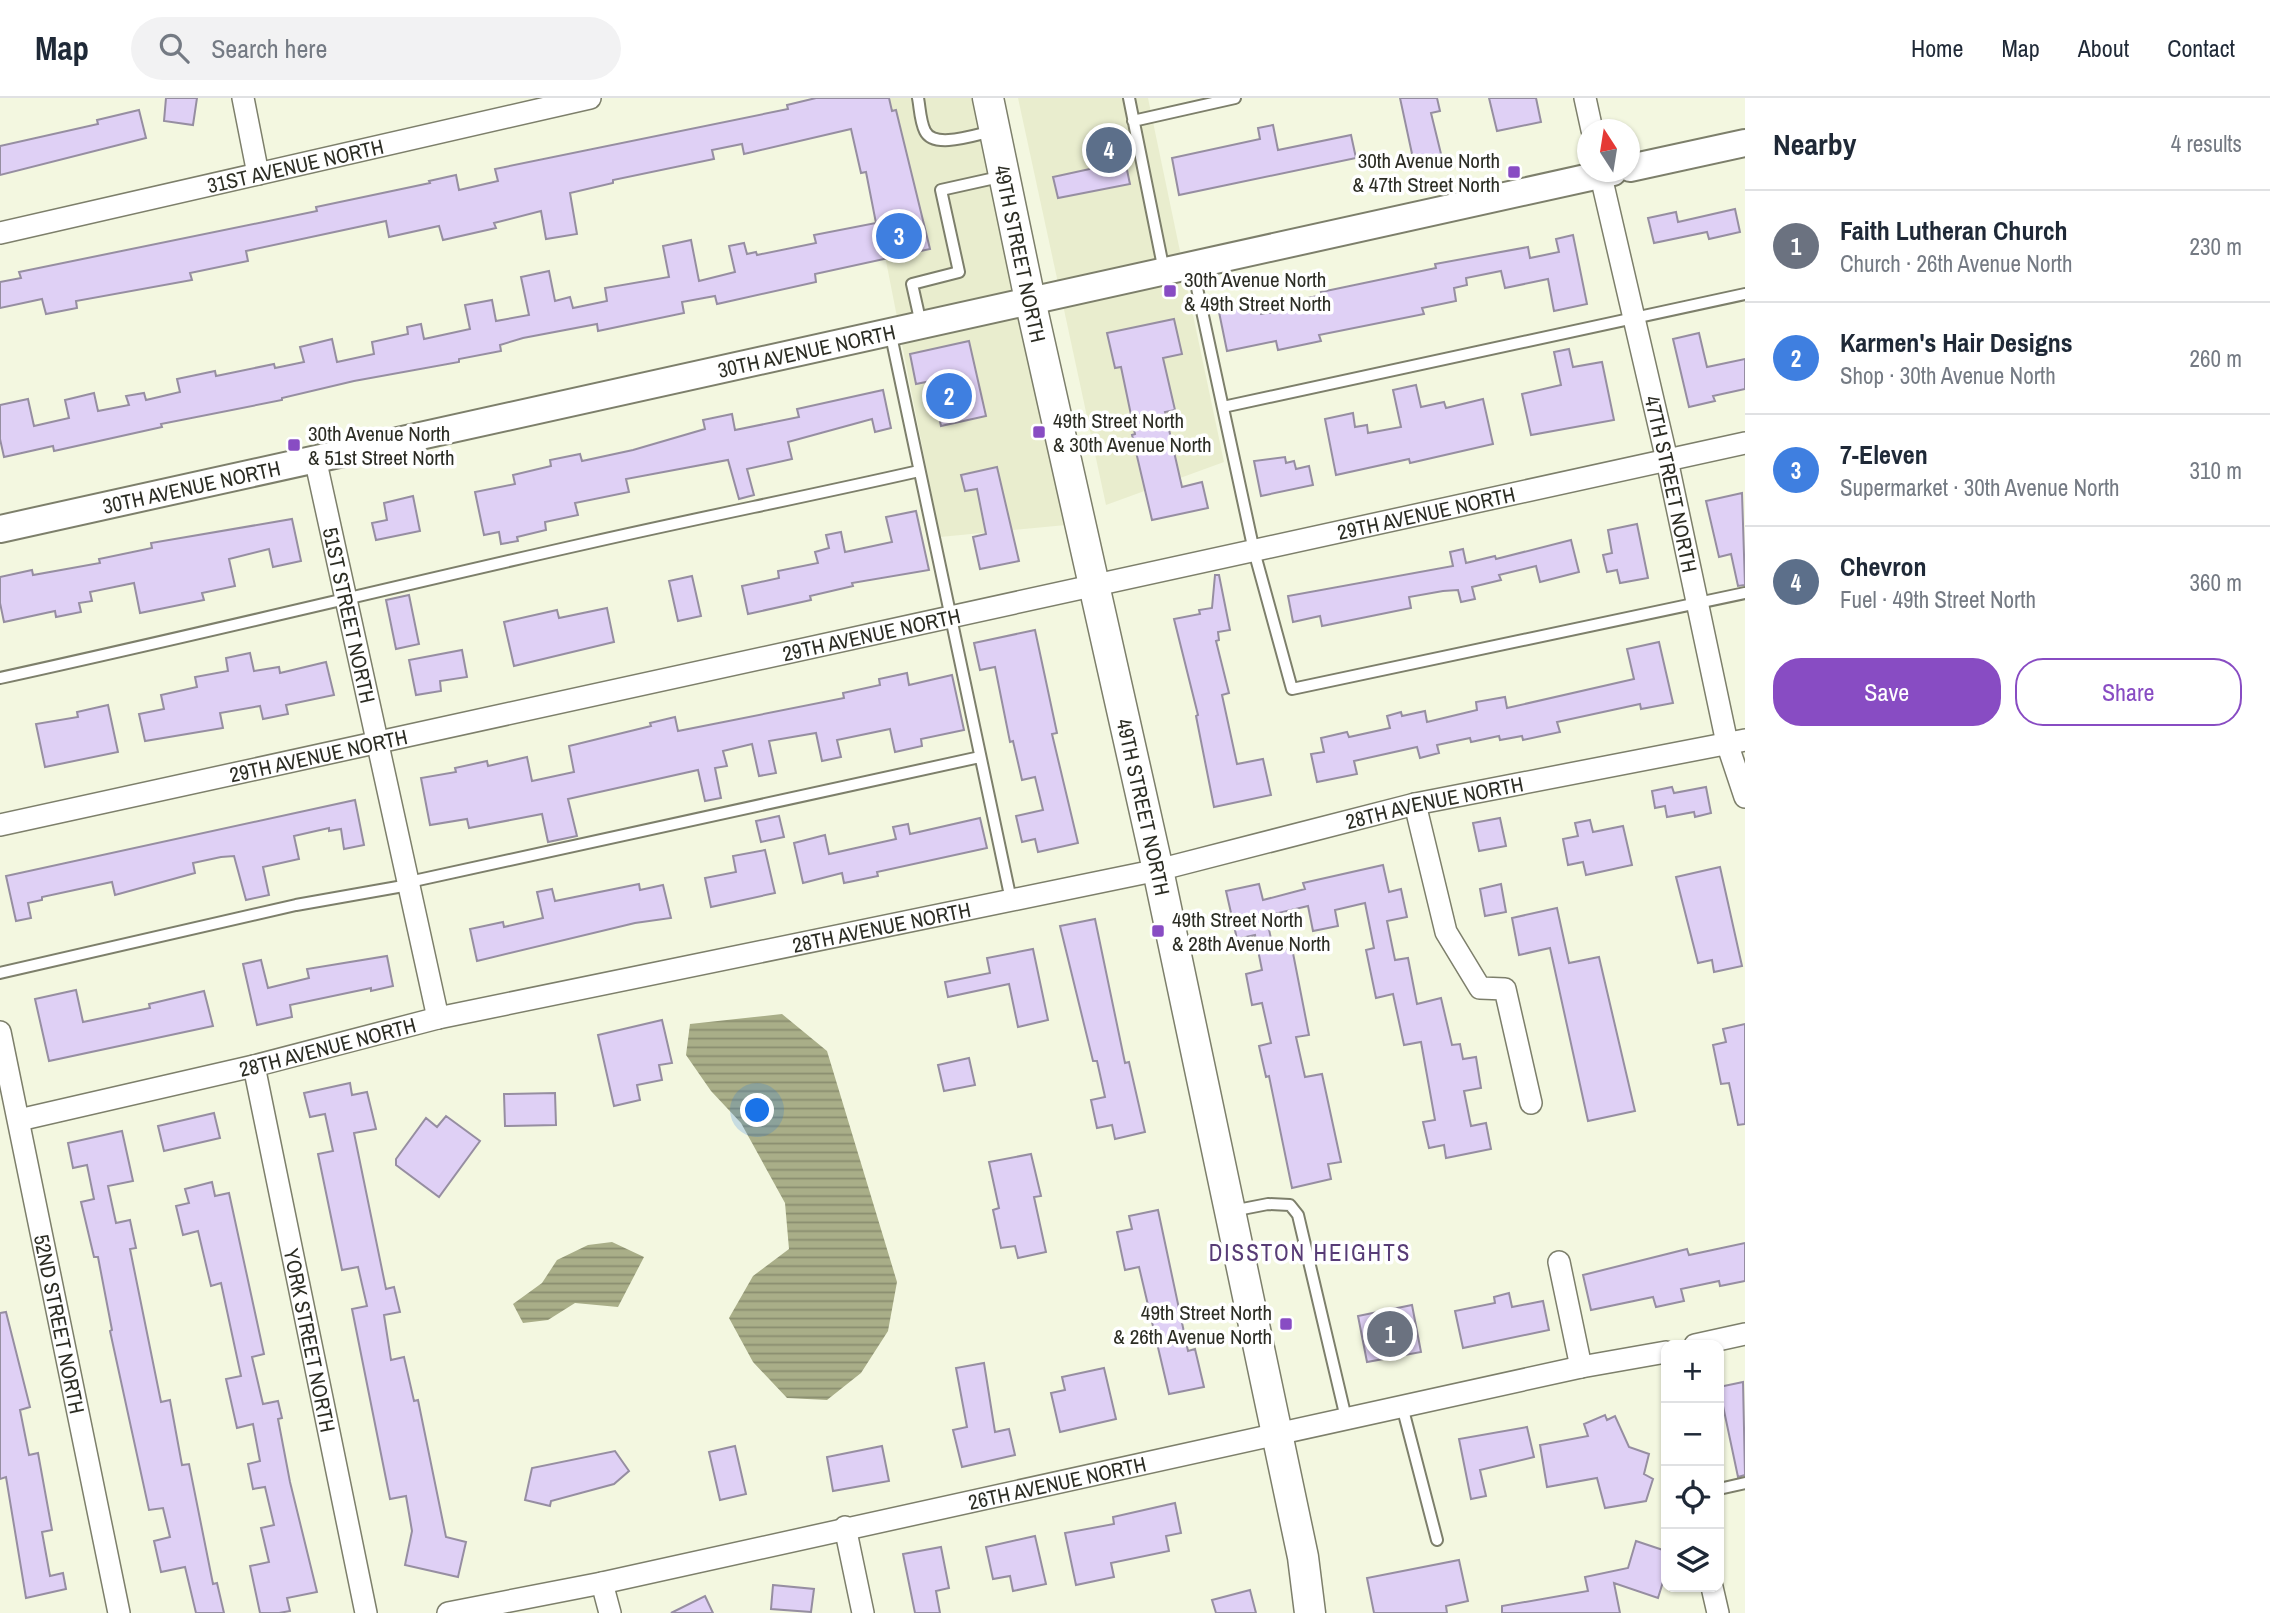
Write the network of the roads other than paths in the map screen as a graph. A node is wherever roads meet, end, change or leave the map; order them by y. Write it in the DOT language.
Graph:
graph roads {
  1 [pos="243,98"];
  2 [pos="590,98"];
  3 [pos="918,98"];
  4 [pos="988,98"];
  5 [pos="1129,98"];
  6 [pos="1234,98"];
  7 [pos="1585,98"];
  8 [pos="1589,119"];
  9 [pos="1133,121"];
  10 [pos="995,131"];
  11 [pos="1745,143"];
  12 [pos="1640,166"];
  13 [pos="258,174"];
  14 [pos="1004,176"];
  15 [pos="1577,178"];
  16 [pos="1607,182"];
  17 [pos="0,233"];
  18 [pos="1192,265"];
  19 [pos="1164,271"];
  20 [pos="1745,294"];
  21 [pos="1030,300"];
  22 [pos="1634,318"];
  23 [pos="921,324"];
  24 [pos="890,330"];
  25 [pos="1223,407"];
  26 [pos="1745,443"];
  27 [pos="315,458"];
  28 [pos="1667,460"];
  29 [pos="919,471"];
  30 [pos="0,529"];
  31 [pos="1254,551"];
  32 [pos="1096,586"];
  33 [pos="1745,593"];
  34 [pos="347,598"];
  35 [pos="1698,603"];
  36 [pos="950,617"];
  37 [pos="0,678"];
  38 [pos="378,740"];
  39 [pos="1736,742"];
  40 [pos="980,757"];
  41 [pos="1745,797"];
  42 [pos="1416,804"];
  43 [pos="0,825"];
  44 [pos="1158,870"];
  45 [pos="409,884"];
  46 [pos="1012,900"];
  47 [pos="0,973"];
  48 [pos="438,1018"];
  49 [pos="0,1032"];
  50 [pos="254,1066"];
  51 [pos="1531,1102"];
  52 [pos="19,1121"];
  53 [pos="1230,1212"];
  54 [pos="1559,1262"];
  55 [pos="1745,1334"];
  56 [pos="1718,1340"];
  57 [pos="1661,1358"];
  58 [pos="1581,1367"];
  59 [pos="1402,1406"];
  60 [pos="1346,1418"];
  61 [pos="1278,1433"];
  62 [pos="1745,1483"];
  63 [pos="1724,1488"];
  64 [pos="845,1527"];
  65 [pos="1437,1540"];
  66 [pos="1303,1558"];
  67 [pos="602,1583"];
  68 [pos="1713,1592"];
  69 [pos="119,1613"];
  70 [pos="366,1613"];
  71 [pos="448,1613"];
  72 [pos="610,1613"];
  73 [pos="863,1613"];
  74 [pos="1310,1613"];
  75 [pos="1327,1613"];
  76 [pos="1718,1613"];
  1 -- 13 [label="street"];
  2 -- 13 [label="street, 31ST AVENUE NORTH"];
  3 -- 10 [label="lane"];
  4 -- 10 [label="main road, 49TH STREET NORTH"];
  5 -- 9 [label="lane"];
  6 -- 9 [label="lane"];
  7 -- 8 [label="street"];
  9 -- 19 [label="lane"];
  10 -- 14 [label="main road, 49TH STREET NORTH"];
  11 -- 12 [label="street"];
  13 -- 17 [label="street, 31ST AVENUE NORTH"];
  14 -- 21 [label="main road, 49TH STREET NORTH"];
  14 -- 23 [label="lane"];
  15 -- 18 [label="street, 30TH AVENUE NORTH"];
  16 -- 22 [label="street, 47TH STREET NORTH"];
  18 -- 19 [label="street, 30TH AVENUE NORTH"];
  18 -- 25 [label="lane"];
  19 -- 21 [label="street, 30TH AVENUE NORTH"];
  20 -- 22 [label="lane"];
  21 -- 23 [label="street, 30TH AVENUE NORTH"];
  21 -- 32 [label="main road, 49TH STREET NORTH"];
  22 -- 25 [label="lane"];
  22 -- 28 [label="street, 47TH STREET NORTH"];
  23 -- 24 [label="street, 30TH AVENUE NORTH"];
  24 -- 27 [label="street, 30TH AVENUE NORTH"];
  24 -- 29 [label="lane"];
  25 -- 31 [label="lane"];
  26 -- 28 [label="street, 29TH AVENUE NORTH"];
  27 -- 30 [label="street, 30TH AVENUE NORTH"];
  27 -- 34 [label="street, 51ST STREET NORTH"];
  28 -- 31 [label="street, 29TH AVENUE NORTH"];
  28 -- 35 [label="street, 47TH STREET NORTH"];
  29 -- 34 [label="lane"];
  29 -- 36 [label="lane"];
  31 -- 32 [label="street, 29TH AVENUE NORTH"];
  31 -- 35 [label="lane"];
  32 -- 36 [label="street, 29TH AVENUE NORTH"];
  32 -- 44 [label="main road, 49TH STREET NORTH"];
  33 -- 35 [label="lane"];
  34 -- 37 [label="lane"];
  34 -- 38 [label="street, 51ST STREET NORTH"];
  35 -- 39 [label="street, 47TH STREET NORTH"];
  36 -- 38 [label="street, 29TH AVENUE NORTH"];
  36 -- 40 [label="lane"];
  38 -- 43 [label="street, 29TH AVENUE NORTH"];
  38 -- 45 [label="street, 51ST STREET NORTH"];
  39 -- 41 [label="street, 47TH STREET NORTH"];
  39 -- 42 [label="street, 28TH AVENUE NORTH"];
  40 -- 45 [label="lane"];
  40 -- 46 [label="lane"];
  42 -- 44 [label="street, 28TH AVENUE NORTH"];
  42 -- 51 [label="street"];
  44 -- 46 [label="street, 28TH AVENUE NORTH"];
  44 -- 53 [label="main road, 49TH STREET NORTH"];
  45 -- 47 [label="lane"];
  45 -- 48 [label="street, 51ST STREET NORTH"];
  46 -- 48 [label="street, 28TH AVENUE NORTH"];
  48 -- 50 [label="street, 28TH AVENUE NORTH"];
  49 -- 52 [label="street, 52ND STREET NORTH"];
  50 -- 52 [label="street, 28TH AVENUE NORTH"];
  50 -- 70 [label="street, YORK STREET NORTH"];
  52 -- 69 [label="street, 52ND STREET NORTH"];
  53 -- 60 [label="lane"];
  53 -- 61 [label="main road, 49TH STREET NORTH"];
  54 -- 58 [label="street"];
  55 -- 56 [label="street"];
  57 -- 58 [label="street, 26TH AVENUE NORTH"];
  58 -- 59 [label="street, 26TH AVENUE NORTH"];
  59 -- 60 [label="street, 26TH AVENUE NORTH"];
  59 -- 65 [label="lane"];
  60 -- 61 [label="street, 26TH AVENUE NORTH"];
  61 -- 64 [label="street, 26TH AVENUE NORTH"];
  61 -- 66 [label="main road, 49TH STREET NORTH"];
  62 -- 63 [label="lane"];
  64 -- 67 [label="street, 26TH AVENUE NORTH"];
  64 -- 73 [label="street"];
  66 -- 74 [label="main road, 49TH STREET NORTH"];
  66 -- 75 [label="main road, 49TH STREET NORTH"];
  67 -- 71 [label="street, 26TH AVENUE NORTH"];
  67 -- 72 [label="street"];
  68 -- 76 [label="street"];
}
